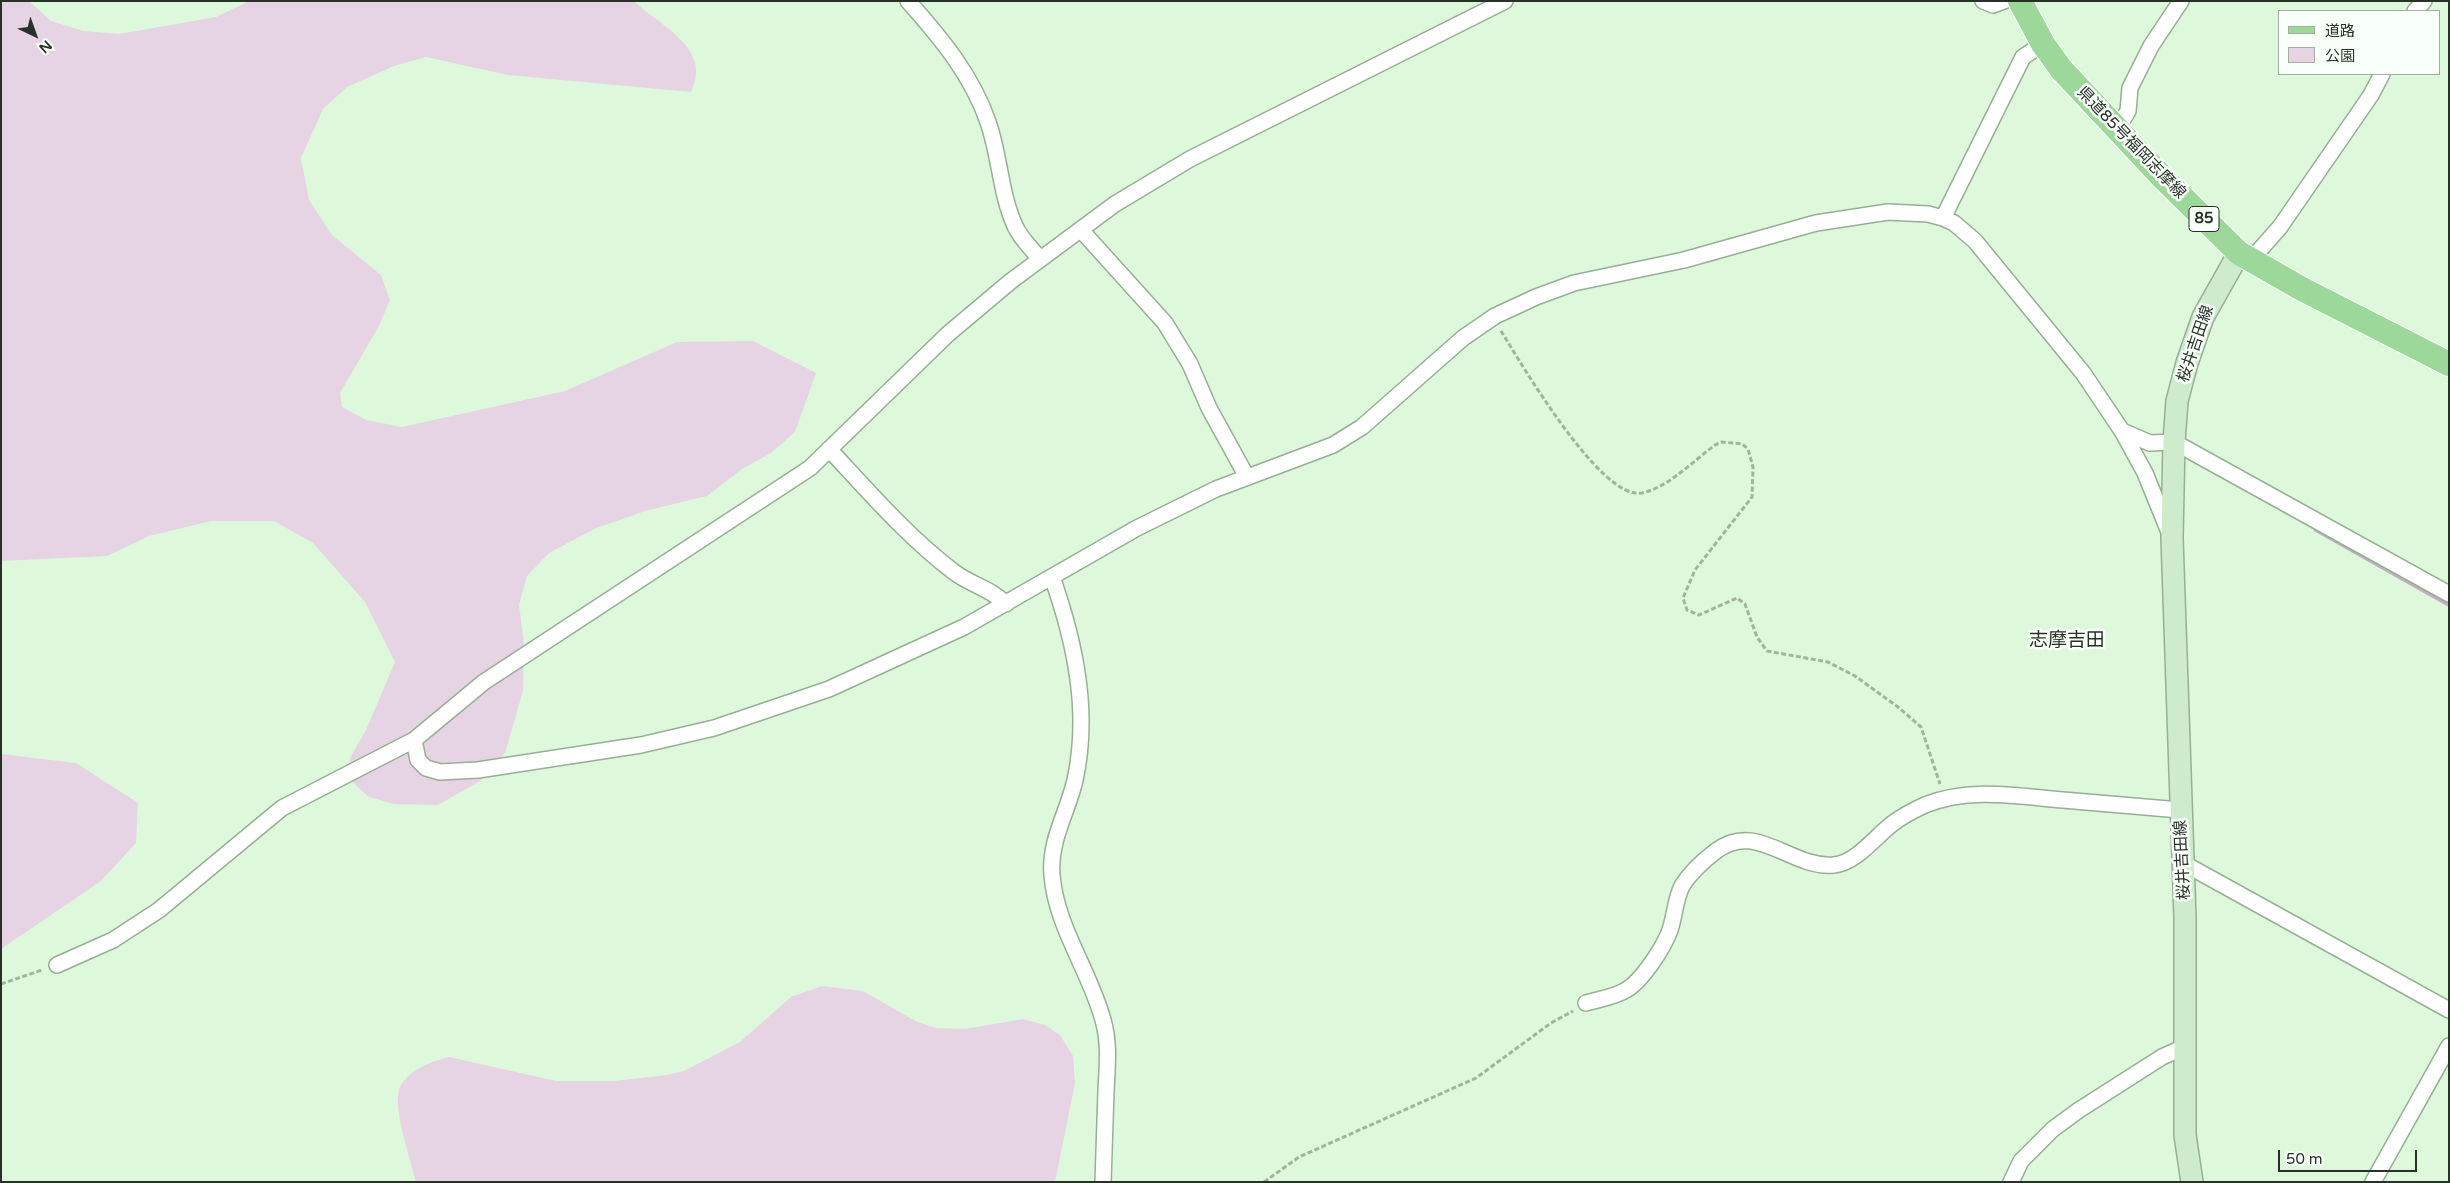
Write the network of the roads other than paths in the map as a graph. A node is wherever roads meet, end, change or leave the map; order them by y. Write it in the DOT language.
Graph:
graph roads {
  1 [pos="908,1"];
  2 [pos="1505,1"];
  3 [pos="1983,1"];
  4 [pos="2004,1"];
  5 [pos="2020,1"];
  6 [pos="2182,1"];
  7 [pos="2043,44"];
  8 [pos="2381,75"];
  9 [pos="2117,129"];
  10 [pos="1943,218"];
  11 [pos="1080,230"];
  12 [pos="2244,257"];
  13 [pos="1040,259"];
  14 [pos="2449,364"];
  15 [pos="2122,431"];
  16 [pos="2174,442"];
  17 [pos="829,449"];
  18 [pos="1247,477"];
  19 [pos="2172,538"];
  20 [pos="1052,577"];
  21 [pos="2449,594"];
  22 [pos="1006,604"];
  23 [pos="414,740"];
  24 [pos="2180,810"];
  25 [pos="2183,863"];
  26 [pos="57,965"];
  27 [pos="1586,1003"];
  28 [pos="2449,1010"];
  29 [pos="2449,1046"];
  30 [pos="2184,1047"];
  31 [pos="1103,1182"];
  32 [pos="2010,1182"];
  33 [pos="2192,1182"];
  34 [pos="2374,1182"];
  1 -- 13 [label="street"];
  2 -- 11 [label="street"];
  3 -- 4 [label="street"];
  5 -- 7 [label="main road, 県道85号福岡志摩線 / 85"];
  6 -- 9 [label="street"];
  7 -- 9 [label="main road, 県道85号福岡志摩線 / 85"];
  7 -- 10 [label="street"];
  8 -- 12 [label="street"];
  9 -- 12 [label="main road, 県道85号福岡志摩線 / 85"];
  10 -- 15 [label="street, 桜井吉田線"];
  10 -- 18 [label="street"];
  11 -- 13 [label="street"];
  11 -- 18 [label="street"];
  12 -- 14 [label="main road, 県道85号福岡志摩線 / 85"];
  12 -- 16 [label="main road, 桜井吉田線"];
  13 -- 17 [label="street"];
  15 -- 16 [label="street"];
  15 -- 19 [label="street, 桜井吉田線"];
  16 -- 19 [label="main road, 桜井吉田線"];
  16 -- 21 [label="street"];
  17 -- 22 [label="street"];
  17 -- 23 [label="street"];
  18 -- 20 [label="street"];
  19 -- 24 [label="main road, 桜井吉田線"];
  20 -- 22 [label="street"];
  20 -- 31 [label="street"];
  22 -- 23 [label="street"];
  23 -- 26 [label="street"];
  24 -- 25 [label="main road, 桜井吉田線"];
  24 -- 27 [label="street"];
  25 -- 28 [label="street"];
  25 -- 30 [label="main road, 桜井吉田線"];
  29 -- 34 [label="street"];
  30 -- 32 [label="street"];
  30 -- 33 [label="main road, 桜井吉田線"];
}
